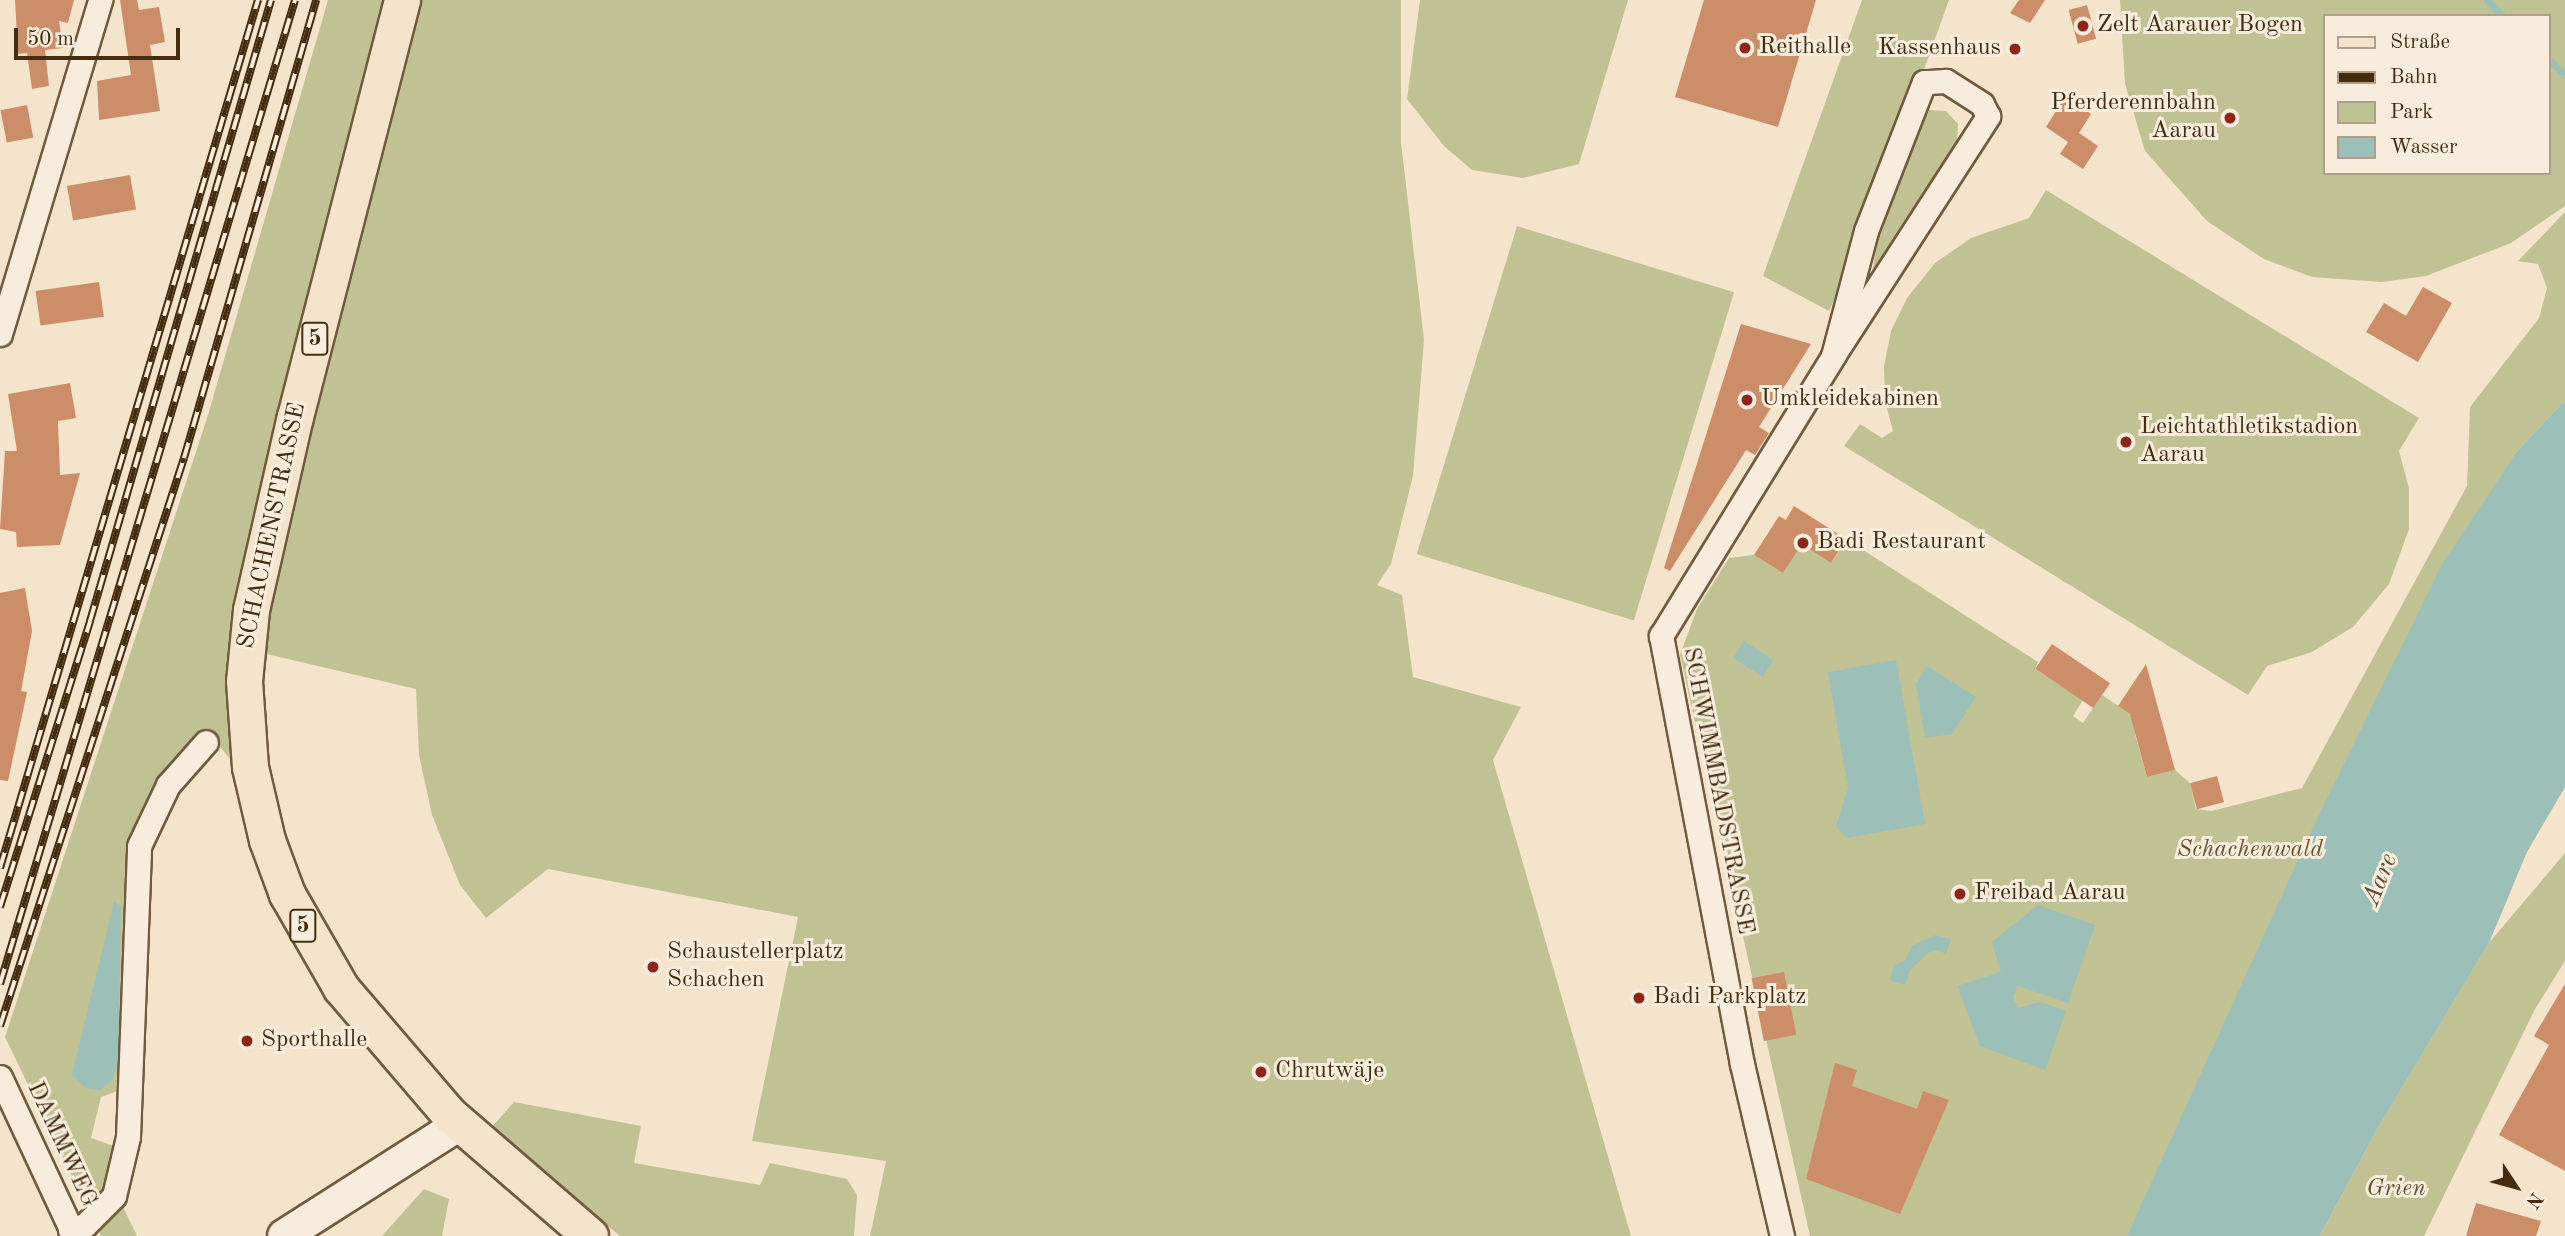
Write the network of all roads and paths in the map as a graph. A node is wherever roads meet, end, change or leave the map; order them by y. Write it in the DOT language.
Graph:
graph roads {
  1 [pos="100,0"];
  2 [pos="402,0"];
  3 [pos="0,334"];
  4 [pos="1833,356"];
  5 [pos="205,742"];
  6 [pos="0,1077"];
  7 [pos="460,1124"];
  8 [pos="72,1233"];
  9 [pos="284,1236"];
  10 [pos="590,1236"];
  11 [pos="1782,1236"];
  1 -- 3 [label="street"];
  2 -- 7 [label="main road, SCHACHENSTRASSE / 5"];
  4 -- 4 [label="street, SCHWIMMBADSTRASSE"];
  4 -- 11 [label="street, SCHWIMMBADSTRASSE"];
  5 -- 8 [label="street"];
  6 -- 8 [label="street, DAMMWEG"];
  7 -- 9 [label="street"];
  7 -- 10 [label="main road, 5"];
}
